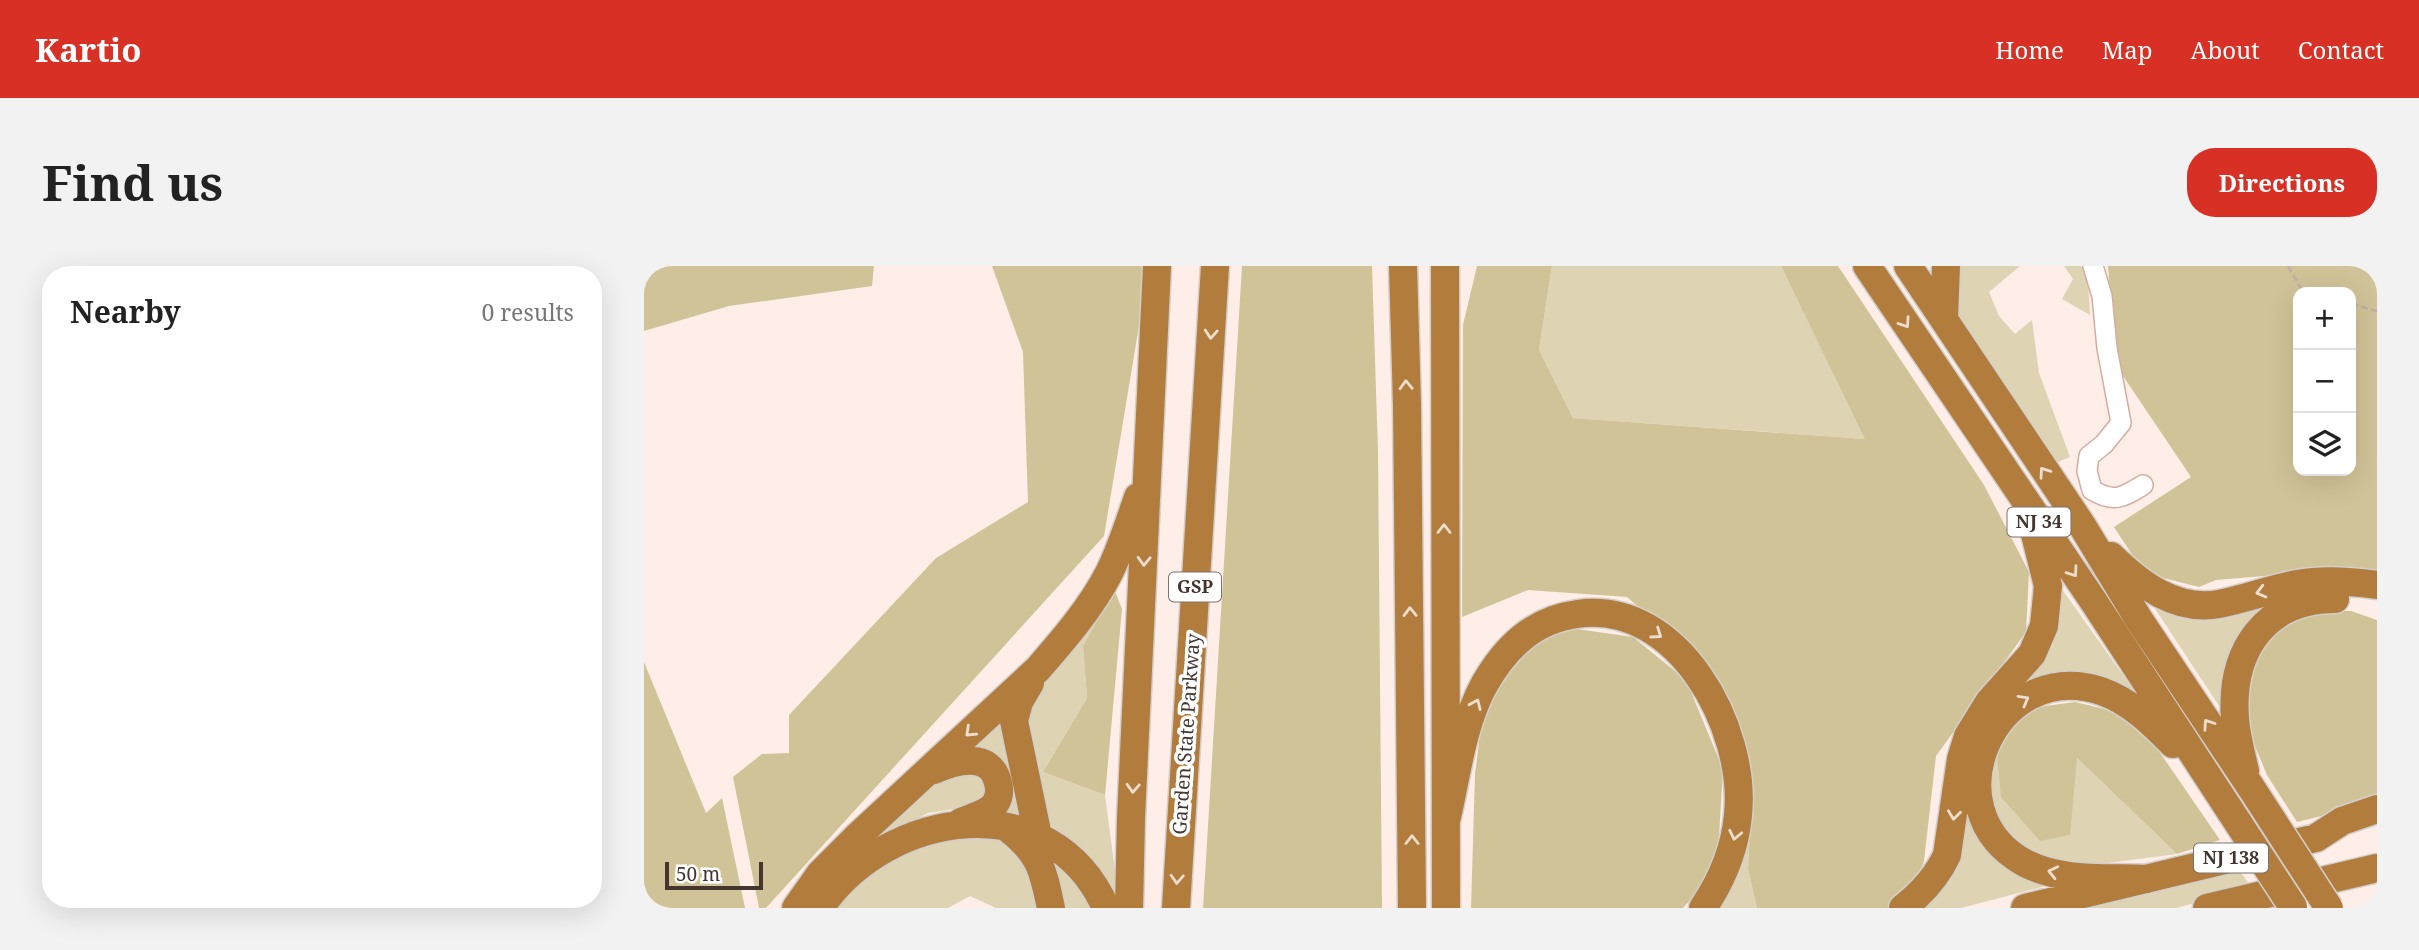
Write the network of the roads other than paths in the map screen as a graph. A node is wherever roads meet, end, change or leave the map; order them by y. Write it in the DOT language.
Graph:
graph roads {
  1 [pos="1157,266"];
  2 [pos="1215,266"];
  3 [pos="1403,266"];
  4 [pos="1445,266"];
  5 [pos="1460,266"];
  6 [pos="1867,266"];
  7 [pos="1908,266"];
  8 [pos="1946,266"];
  9 [pos="2093,266"];
  10 [pos="1944,319"];
  11 [pos="1446,325"];
  12 [pos="1147,468"];
  13 [pos="2143,485"];
  14 [pos="2028,506"];
  15 [pos="2083,527"];
  16 [pos="2377,585"];
  17 [pos="2377,604"];
  18 [pos="1038,669"];
  19 [pos="924,775"];
  20 [pos="2209,779"];
  21 [pos="2249,785"];
  22 [pos="2377,809"];
  23 [pos="1447,817"];
  24 [pos="2377,823"];
  25 [pos="952,825"];
  26 [pos="1005,826"];
  27 [pos="1038,836"];
  28 [pos="2316,838"];
  29 [pos="2376,867"];
  30 [pos="2146,879"];
  31 [pos="2215,907"];
  32 [pos="796,908"];
  33 [pos="820,908"];
  34 [pos="1051,908"];
  35 [pos="1106,908"];
  36 [pos="1129,908"];
  37 [pos="1176,908"];
  38 [pos="1412,908"];
  39 [pos="1446,908"];
  40 [pos="1703,908"];
  41 [pos="1903,908"];
  42 [pos="2025,908"];
  43 [pos="2293,908"];
  44 [pos="2329,908"];
  1 -- 12 [label="highway"];
  2 -- 37 [label="highway, Garden State Parkway / GSP, one-way"];
  38 -- 3 [label="highway, one-way"];
  4 -- 11 [label="highway"];
  5 -- 11 [label="highway"];
  6 -- 14 [label="highway, NJ 34, one-way"];
  7 -- 10 [label="highway, NJ 34"];
  8 -- 10 [label="highway"];
  9 -- 13 [label="street"];
  15 -- 10 [label="highway, NJ 34, one-way"];
  23 -- 11 [label="highway, one-way"];
  12 -- 18 [label="highway"];
  12 -- 36 [label="highway, one-way"];
  14 -- 20 [label="highway, NJ 34, one-way"];
  14 -- 41 [label="highway, one-way"];
  16 -- 15 [label="highway, one-way"];
  21 -- 15 [label="highway, NJ 34, one-way"];
  17 -- 21 [label="highway"];
  18 -- 19 [label="highway, one-way"];
  18 -- 27 [label="highway"];
  19 -- 25 [label="highway"];
  19 -- 32 [label="highway"];
  30 -- 20 [label="highway, one-way"];
  20 -- 43 [label="highway, NJ 34, bridge"];
  21 -- 44 [label="highway, NJ 34, bridge"];
  22 -- 28 [label="highway"];
  23 -- 39 [label="highway"];
  23 -- 40 [label="highway, one-way"];
  24 -- 28 [label="highway"];
  25 -- 26 [label="highway"];
  25 -- 33 [label="highway"];
  26 -- 27 [label="highway"];
  26 -- 34 [label="highway"];
  27 -- 35 [label="highway"];
  28 -- 30 [label="highway, NJ 138"];
  29 -- 31 [label="highway, NJ 138"];
  30 -- 42 [label="highway, NJ 138"];
}
